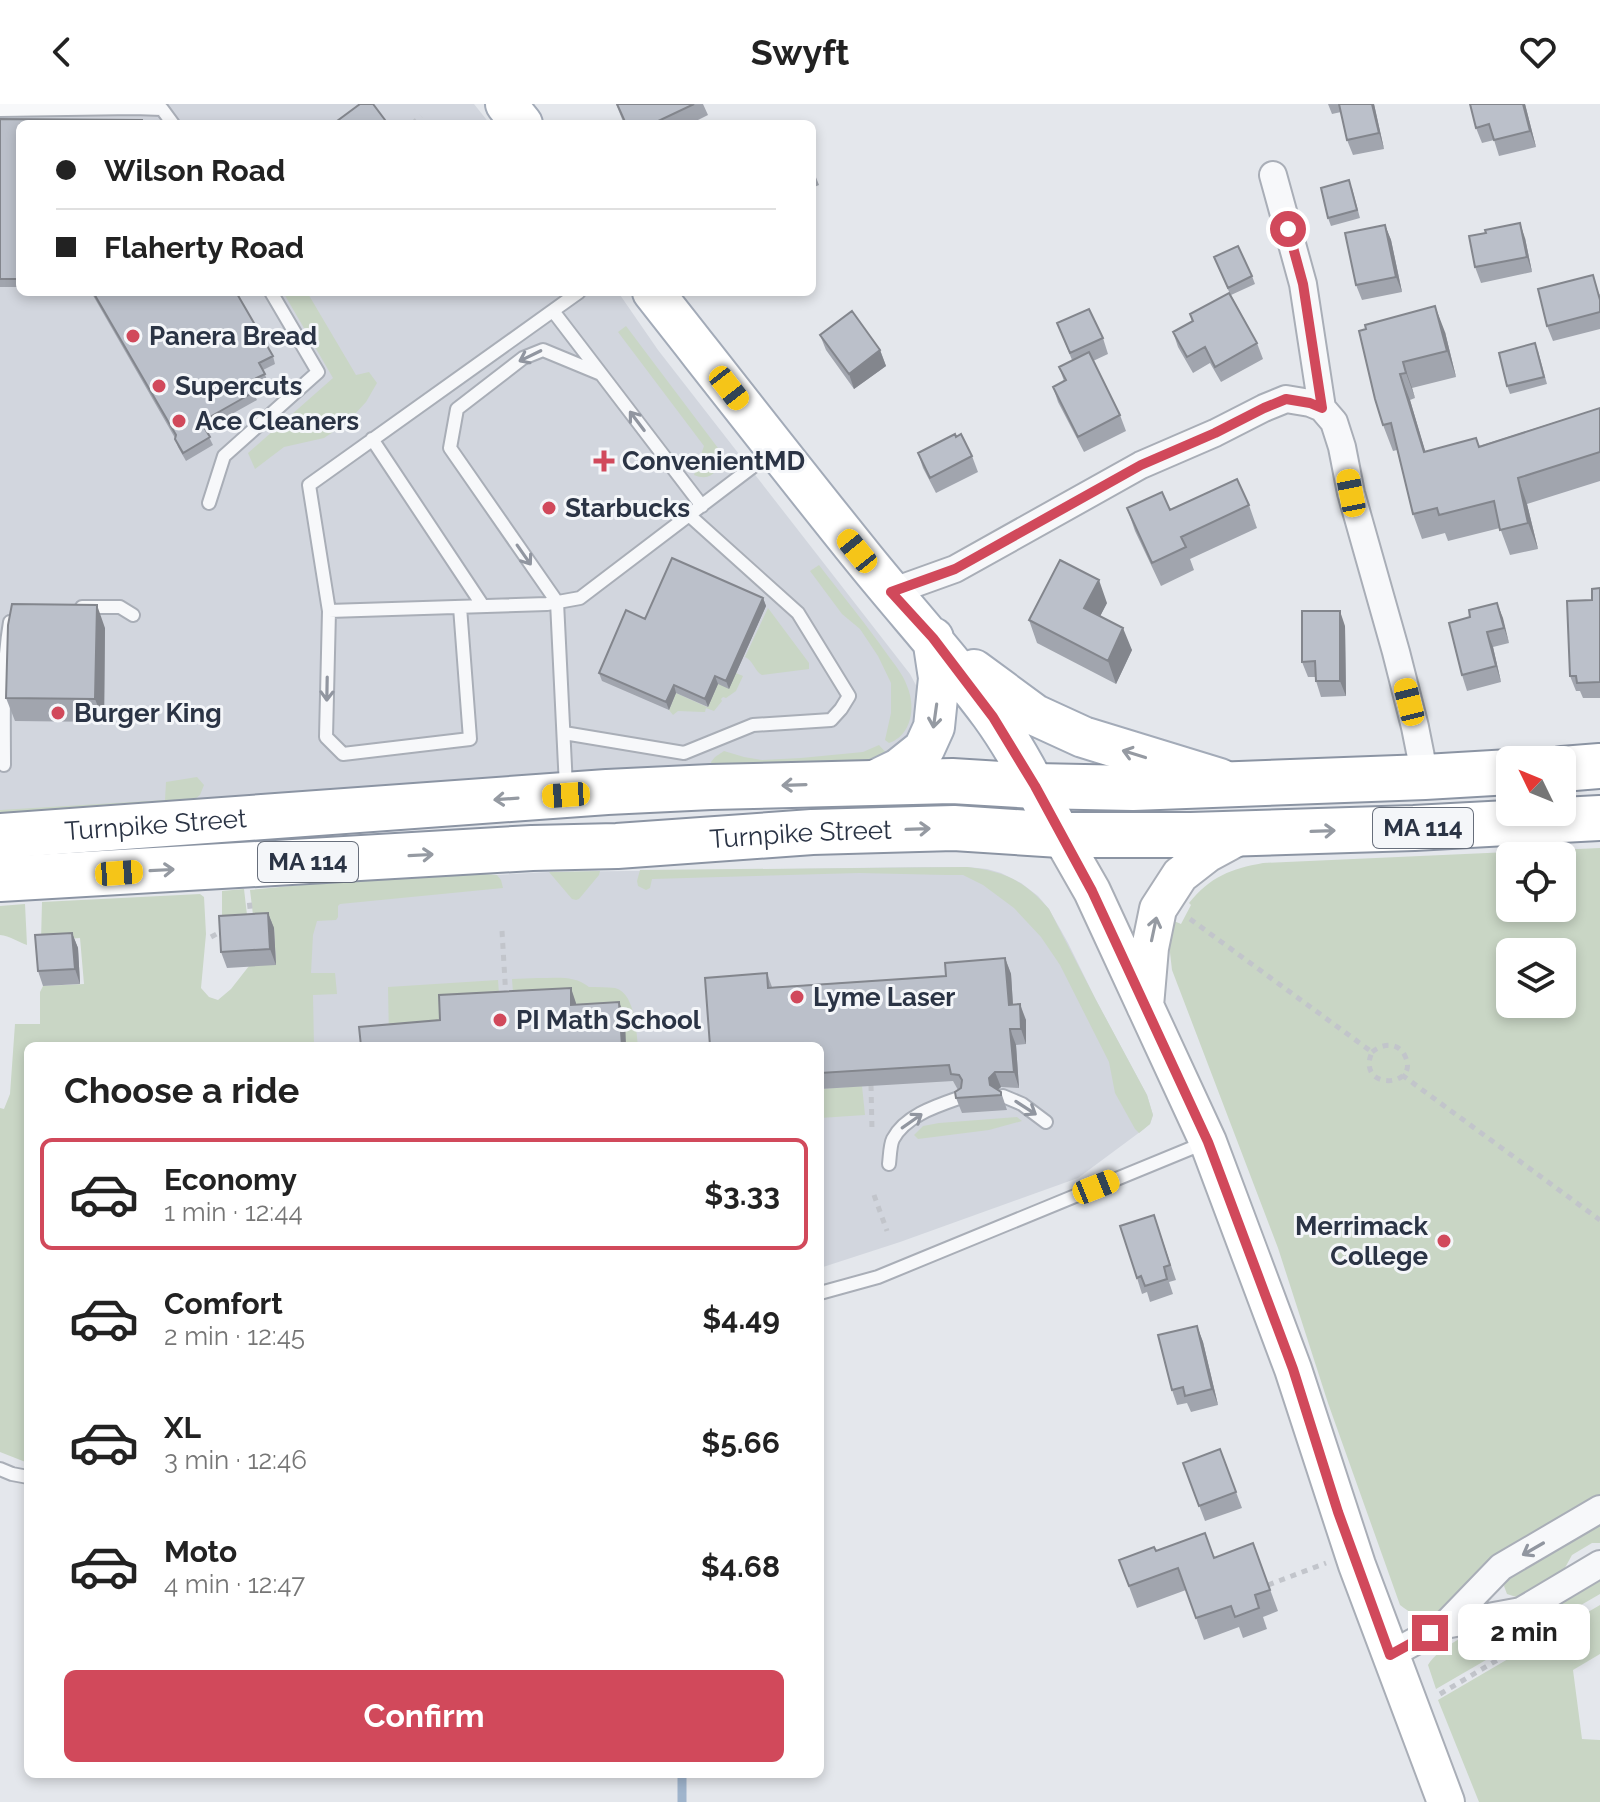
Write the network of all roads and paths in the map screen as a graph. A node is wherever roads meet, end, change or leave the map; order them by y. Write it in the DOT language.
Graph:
graph roads {
  1 [pos="506,104"];
  2 [pos="0,110"];
  3 [pos="421,116"];
  4 [pos="170,120"];
  5 [pos="416,120"];
  6 [pos="519,120"];
  7 [pos="1273,175"];
  8 [pos="273,296"];
  9 [pos="574,296"];
  10 [pos="656,296"];
  11 [pos="553,311"];
  12 [pos="601,374"];
  13 [pos="1322,408"];
  14 [pos="372,439"];
  15 [pos="777,449"];
  16 [pos="209,503"];
  17 [pos="702,506"];
  18 [pos="689,515"];
  19 [pos="891,592"];
  20 [pos="557,602"];
  21 [pos="65,606"];
  22 [pos="483,606"];
  23 [pos="460,607"];
  24 [pos="19,611"];
  25 [pos="329,611"];
  26 [pos="133,615"];
  27 [pos="933,638"];
  28 [pos="564,733"];
  29 [pos="4,765"];
  30 [pos="1600,766"];
  31 [pos="1576,768"];
  32 [pos="1496,773"];
  33 [pos="1425,777"];
  34 [pos="872,782"];
  35 [pos="1235,784"];
  36 [pos="1035,786"];
  37 [pos="566,795"];
  38 [pos="1600,818"];
  39 [pos="1245,834"];
  40 [pos="1060,835"];
  41 [pos="0,836"];
  42 [pos="0,879"];
  43 [pos="248,886"];
  44 [pos="1179,912"];
  45 [pos="238,924"];
  46 [pos="224,930"];
  47 [pos="502,931"];
  48 [pos="211,937"];
  49 [pos="1145,1006"];
  50 [pos="507,1007"];
  51 [pos="1372,1052"];
  52 [pos="1402,1075"];
  53 [pos="871,1085"];
  54 [pos="1003,1096"];
  55 [pos="959,1098"];
  56 [pos="1046,1122"];
  57 [pos="872,1135"];
  58 [pos="1208,1142"];
  59 [pos="889,1164"];
  60 [pos="874,1195"];
  61 [pos="1600,1220"];
  62 [pos="887,1231"];
  63 [pos="824,1292"];
  64 [pos="0,1469"];
  65 [pos="24,1476"];
  66 [pos="1600,1509"];
  67 [pos="1354,1559"];
  68 [pos="1600,1564"];
  69 [pos="1268,1585"];
  70 [pos="1445,1625"];
  71 [pos="1532,1639"];
  72 [pos="1390,1655"];
  73 [pos="1436,1697"];
  74 [pos="1446,1802"];
  1 -- 6 [label="main road"];
  2 -- 4 [label="lane"];
  3 -- 5 [label="path"];
  7 -- 13 [label="street"];
  8 -- 16 [label="lane"];
  9 -- 11 [label="lane"];
  10 -- 15 [label="main road"];
  11 -- 12 [label="lane"];
  11 -- 14 [label="lane"];
  17 -- 12 [label="lane, one-way"];
  12 -- 20 [label="lane, one-way"];
  13 -- 19 [label="street"];
  13 -- 33 [label="street"];
  14 -- 22 [label="lane"];
  14 -- 25 [label="lane"];
  15 -- 17 [label="lane"];
  15 -- 19 [label="main road"];
  17 -- 18 [label="lane"];
  18 -- 20 [label="lane"];
  18 -- 28 [label="lane"];
  19 -- 27 [label="main road"];
  20 -- 22 [label="lane"];
  20 -- 28 [label="lane"];
  21 -- 26 [label="lane"];
  22 -- 23 [label="lane"];
  23 -- 25 [label="lane"];
  25 -- 23 [label="lane, one-way"];
  24 -- 29 [label="lane"];
  27 -- 34 [label="main road, one-way"];
  35 -- 27 [label="main road, one-way"];
  27 -- 36 [label="main road"];
  28 -- 37 [label="lane"];
  30 -- 31 [label="highway"];
  32 -- 33 [label="highway, Turnpike Street / MA 114"];
  33 -- 35 [label="highway, Turnpike Street / MA 114"];
  34 -- 36 [label="highway, Turnpike Street / MA 114"];
  34 -- 37 [label="highway, Turnpike Street / MA 114, one-way"];
  35 -- 36 [label="highway, Turnpike Street / MA 114"];
  36 -- 40 [label="main road"];
  37 -- 41 [label="highway, Turnpike Street / MA 114, one-way"];
  39 -- 38 [label="highway, Turnpike Street / MA 114, one-way"];
  39 -- 40 [label="highway, Turnpike Street / MA 114"];
  49 -- 39 [label="main road, one-way"];
  42 -- 40 [label="highway, Turnpike Street / MA 114, one-way"];
  40 -- 49 [label="main road"];
  43 -- 45 [label="path"];
  44 -- 51 [label="path"];
  46 -- 48 [label="path"];
  47 -- 50 [label="path"];
  49 -- 58 [label="main road"];
  51 -- 52 [label="path"];
  51 -- 52 [label="path"];
  52 -- 61 [label="path"];
  53 -- 57 [label="path"];
  54 -- 56 [label="lane, one-way"];
  59 -- 55 [label="lane, one-way"];
  58 -- 63 [label="lane"];
  58 -- 67 [label="main road"];
  60 -- 62 [label="path"];
  64 -- 65 [label="lane"];
  66 -- 70 [label="street, one-way"];
  67 -- 69 [label="path"];
  67 -- 72 [label="main road"];
  68 -- 70 [label="street"];
  70 -- 72 [label="street"];
  71 -- 73 [label="path"];
  72 -- 74 [label="main road"];
}
